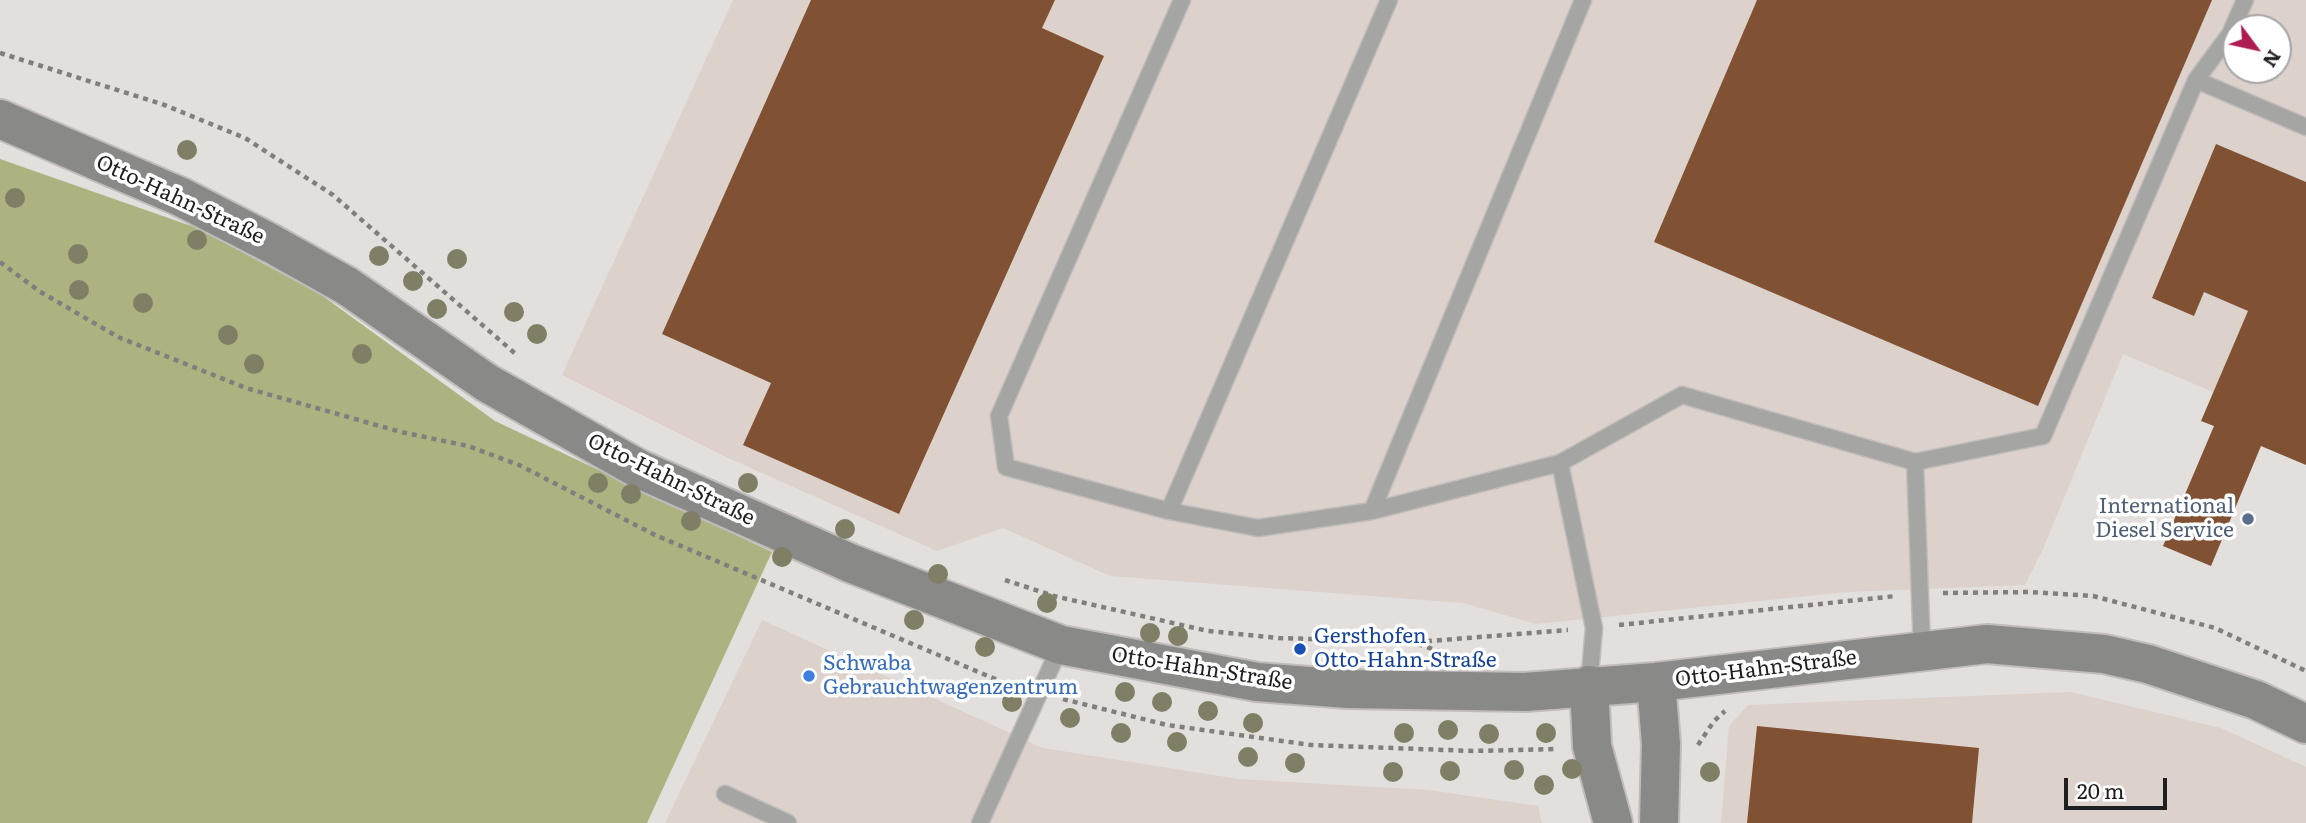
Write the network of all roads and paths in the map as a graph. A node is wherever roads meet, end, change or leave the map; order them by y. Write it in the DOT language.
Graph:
graph roads {
  1 [pos="1182,0"];
  2 [pos="1389,0"];
  3 [pos="1583,0"];
  4 [pos="2245,0"];
  5 [pos="0,53"];
  6 [pos="2196,80"];
  7 [pos="0,119"];
  8 [pos="2306,127"];
  9 [pos="522,358"];
  10 [pos="1914,462"];
  11 [pos="1560,463"];
  12 [pos="1168,511"];
  13 [pos="1372,511"];
  14 [pos="992,576"];
  15 [pos="1917,593"];
  16 [pos="1594,628"];
  17 [pos="1412,642"];
  18 [pos="1061,645"];
  19 [pos="1922,650"];
  20 [pos="1444,653"];
  21 [pos="2306,671"];
  22 [pos="1657,681"];
  23 [pos="1589,685"];
  24 [pos="1730,707"];
  25 [pos="2306,724"];
  26 [pos="1697,746"];
  27 [pos="725,794"];
  28 [pos="788,823"];
  29 [pos="980,823"];
  30 [pos="1613,823"];
  31 [pos="1659,823"];
  1 -- 12 [label="lane"];
  2 -- 12 [label="lane"];
  3 -- 13 [label="lane"];
  4 -- 6 [label="lane"];
  5 -- 9 [label="path"];
  6 -- 8 [label="lane"];
  6 -- 10 [label="lane"];
  7 -- 18 [label="street, Otto-Hahn-Straße"];
  10 -- 11 [label="lane"];
  10 -- 15 [label="lane"];
  11 -- 13 [label="lane"];
  11 -- 16 [label="lane"];
  12 -- 13 [label="lane"];
  14 -- 17 [label="path"];
  15 -- 16 [label="path"];
  15 -- 19 [label="lane"];
  15 -- 21 [label="path"];
  16 -- 17 [label="path"];
  16 -- 23 [label="lane"];
  17 -- 20 [label="path"];
  18 -- 23 [label="street, Otto-Hahn-Straße"];
  18 -- 29 [label="lane"];
  19 -- 22 [label="street, Otto-Hahn-Straße"];
  19 -- 25 [label="street, Otto-Hahn-Straße"];
  22 -- 23 [label="street, Otto-Hahn-Straße"];
  22 -- 31 [label="street"];
  23 -- 30 [label="street"];
  24 -- 26 [label="path"];
  27 -- 28 [label="lane"];
}
